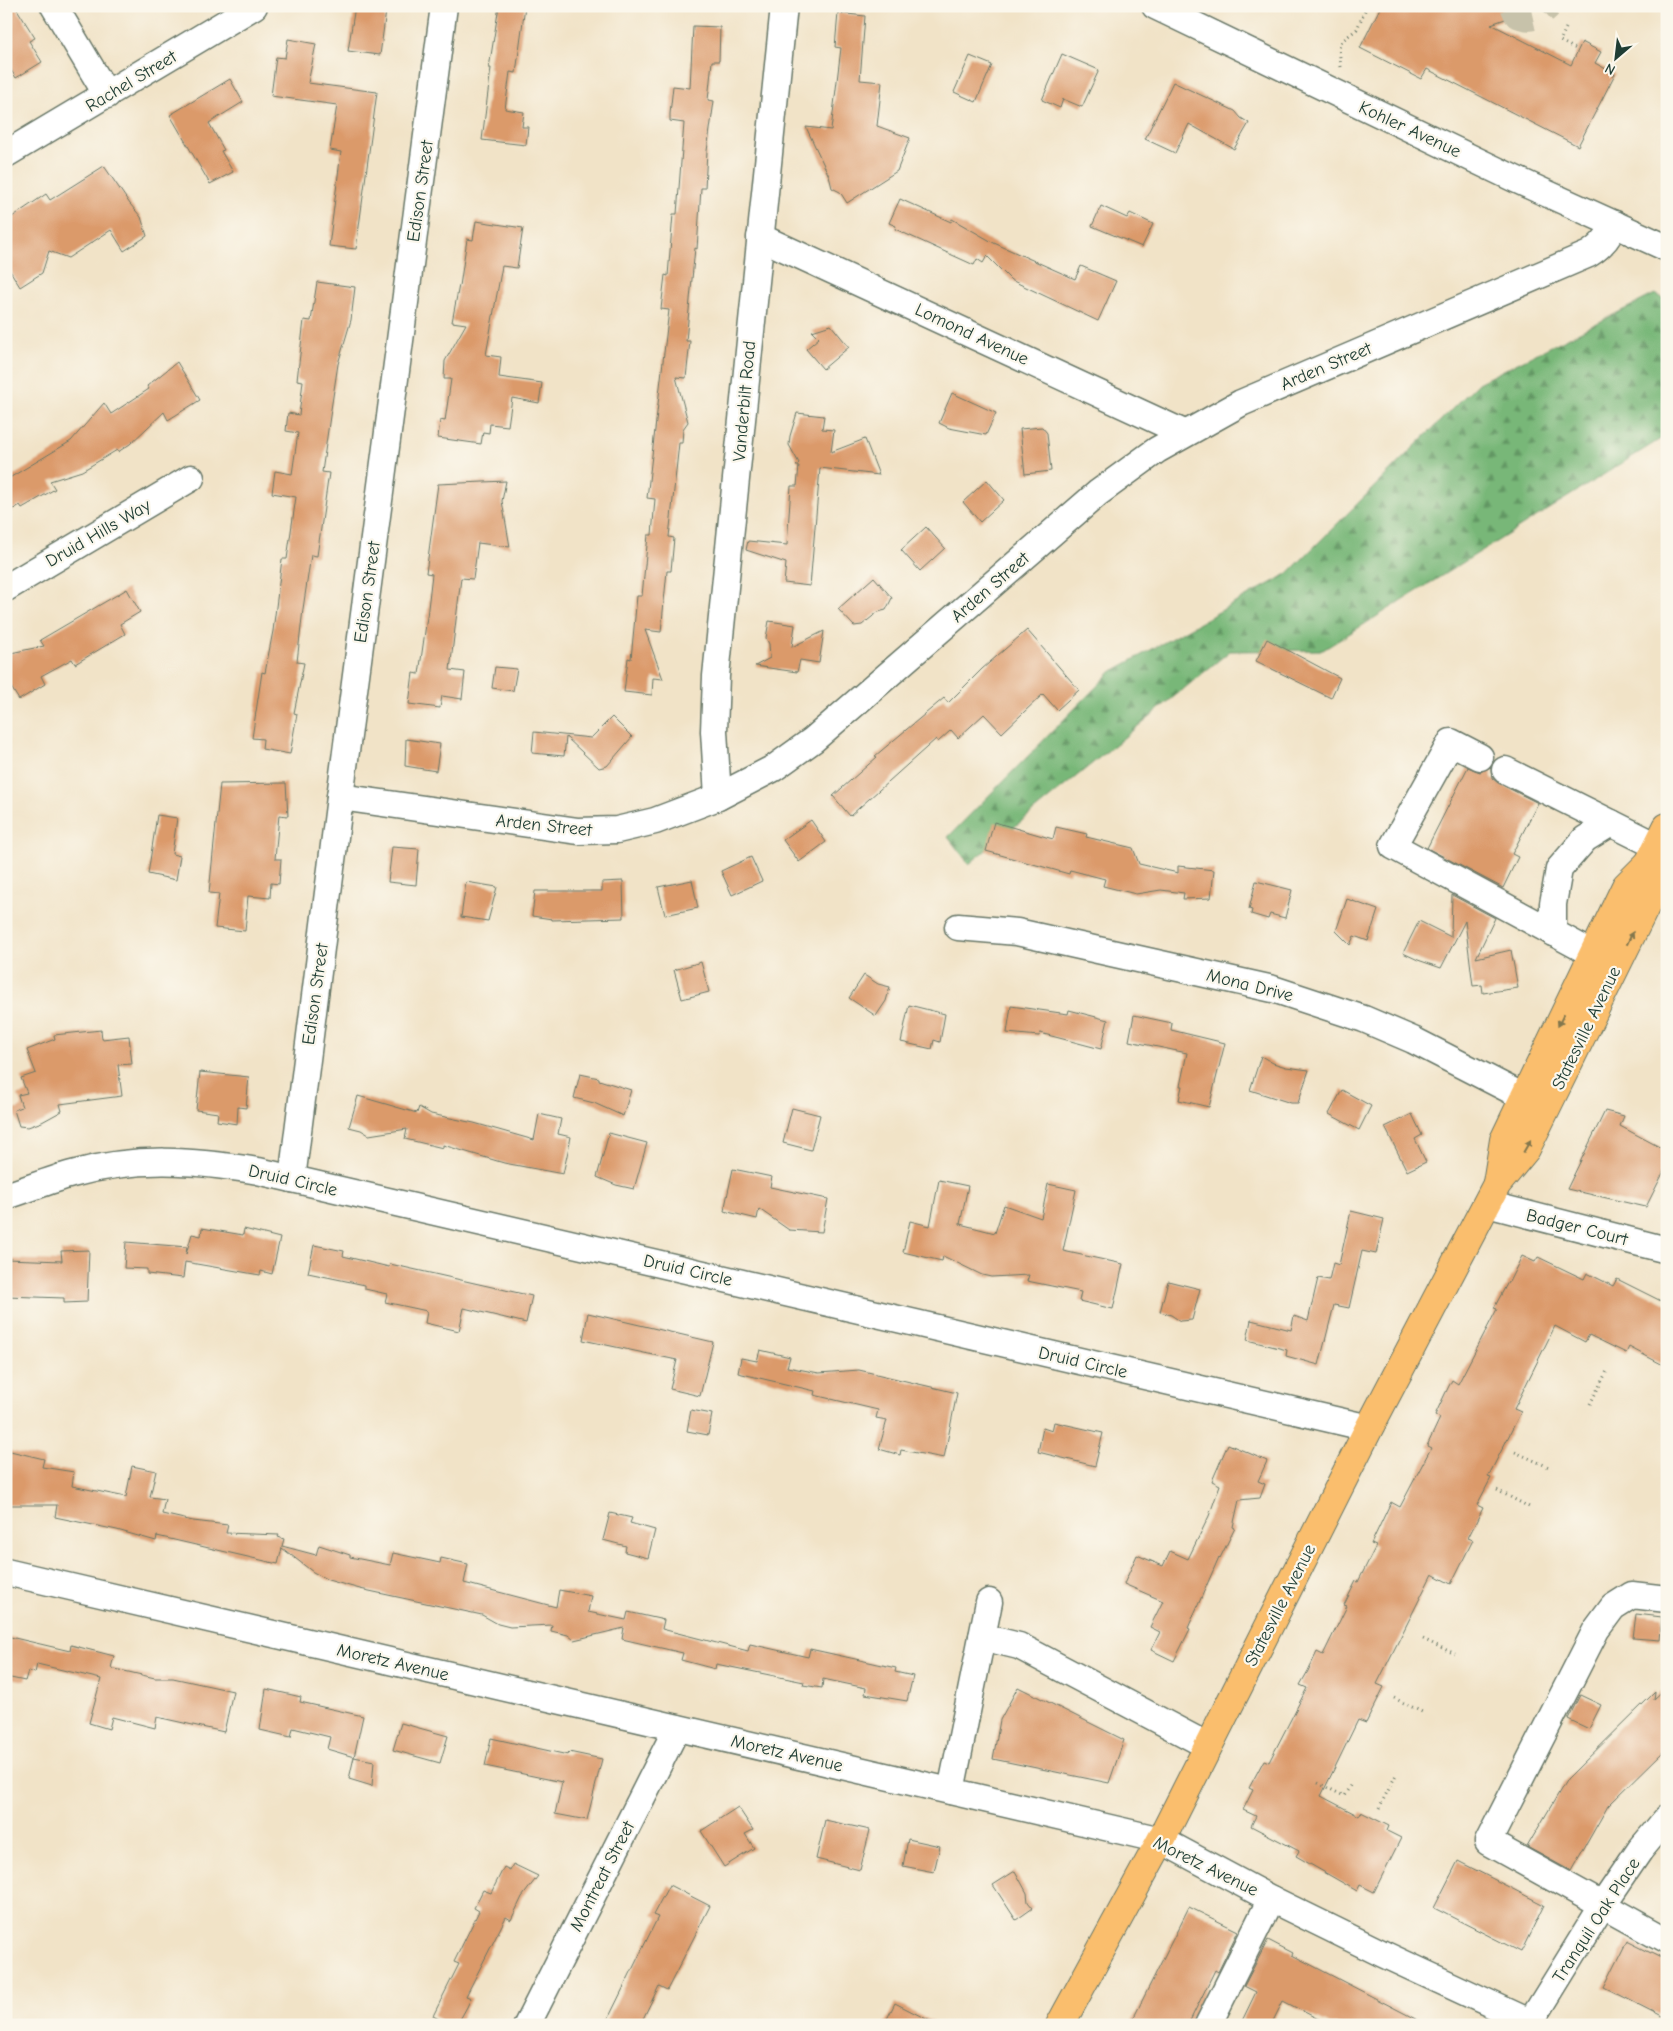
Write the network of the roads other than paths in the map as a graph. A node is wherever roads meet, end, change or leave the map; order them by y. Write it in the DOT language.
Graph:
graph roads {
  1 [pos="54,6"];
  2 [pos="254,6"];
  3 [pos="444,6"];
  4 [pos="784,6"];
  5 [pos="1155,6"];
  6 [pos="107,95"];
  7 [pos="6,154"];
  8 [pos="1615,224"];
  9 [pos="760,236"];
  10 [pos="1667,248"];
  11 [pos="1184,433"];
  12 [pos="191,478"];
  13 [pos="6,588"];
  14 [pos="1480,757"];
  15 [pos="1505,770"];
  16 [pos="340,797"];
  17 [pos="718,797"];
  18 [pos="1611,823"];
  19 [pos="1658,845"];
  20 [pos="958,927"];
  21 [pos="1553,932"];
  22 [pos="1593,954"];
  23 [pos="1524,1097"];
  24 [pos="292,1179"];
  25 [pos="1492,1194"];
  26 [pos="6,1196"];
  27 [pos="1667,1250"];
  28 [pos="1369,1428"];
  29 [pos="6,1572"];
  30 [pos="1667,1599"];
  31 [pos="989,1602"];
  32 [pos="982,1637"];
  33 [pos="677,1728"];
  34 [pos="1208,1746"];
  35 [pos="951,1791"];
  36 [pos="1667,1818"];
  37 [pos="1161,1840"];
  38 [pos="1271,1899"];
  39 [pos="1602,1907"];
  40 [pos="1667,1942"];
  41 [pos="1532,2024"];
  42 [pos="527,2025"];
  43 [pos="1060,2025"];
  44 [pos="1208,2025"];
  1 -- 6 [label="street"];
  2 -- 6 [label="street, Rachel Street"];
  3 -- 16 [label="street, Edison Street"];
  4 -- 9 [label="street, Vanderbilt Road"];
  5 -- 8 [label="street, Kohler Avenue"];
  6 -- 7 [label="street, Rachel Street"];
  8 -- 10 [label="street, Kohler Avenue"];
  8 -- 11 [label="street, Arden Street"];
  9 -- 11 [label="street, Lomond Avenue"];
  9 -- 17 [label="street, Vanderbilt Road"];
  11 -- 17 [label="street, Arden Street"];
  12 -- 13 [label="street, Druid Hills Way"];
  14 -- 21 [label="street"];
  15 -- 18 [label="street"];
  16 -- 17 [label="street, Arden Street"];
  16 -- 24 [label="street, Edison Street"];
  18 -- 19 [label="street"];
  18 -- 21 [label="street"];
  19 -- 22 [label="main road, Statesville Avenue"];
  25 -- 19 [label="main road, Statesville Avenue, one-way"];
  20 -- 23 [label="street, Mona Drive"];
  21 -- 22 [label="street"];
  22 -- 23 [label="main road, Statesville Avenue, one-way"];
  23 -- 25 [label="main road, Statesville Avenue"];
  24 -- 26 [label="street, Druid Circle"];
  24 -- 28 [label="street, Druid Circle"];
  25 -- 27 [label="street, Badger Court"];
  25 -- 28 [label="main road, Statesville Avenue"];
  28 -- 34 [label="main road, Statesville Avenue"];
  29 -- 33 [label="street, Moretz Avenue"];
  30 -- 39 [label="street"];
  31 -- 32 [label="street"];
  32 -- 34 [label="street"];
  32 -- 35 [label="street"];
  33 -- 35 [label="street, Moretz Avenue"];
  33 -- 42 [label="street, Montreat Street"];
  34 -- 37 [label="main road, Statesville Avenue"];
  35 -- 37 [label="street, Moretz Avenue"];
  36 -- 39 [label="street, Tranquil Oak Place"];
  37 -- 38 [label="street, Moretz Avenue"];
  37 -- 43 [label="main road, Statesville Avenue"];
  38 -- 41 [label="street, Moretz Avenue"];
  38 -- 44 [label="street"];
  39 -- 40 [label="street"];
  39 -- 41 [label="street, Tranquil Oak Place"];
}
